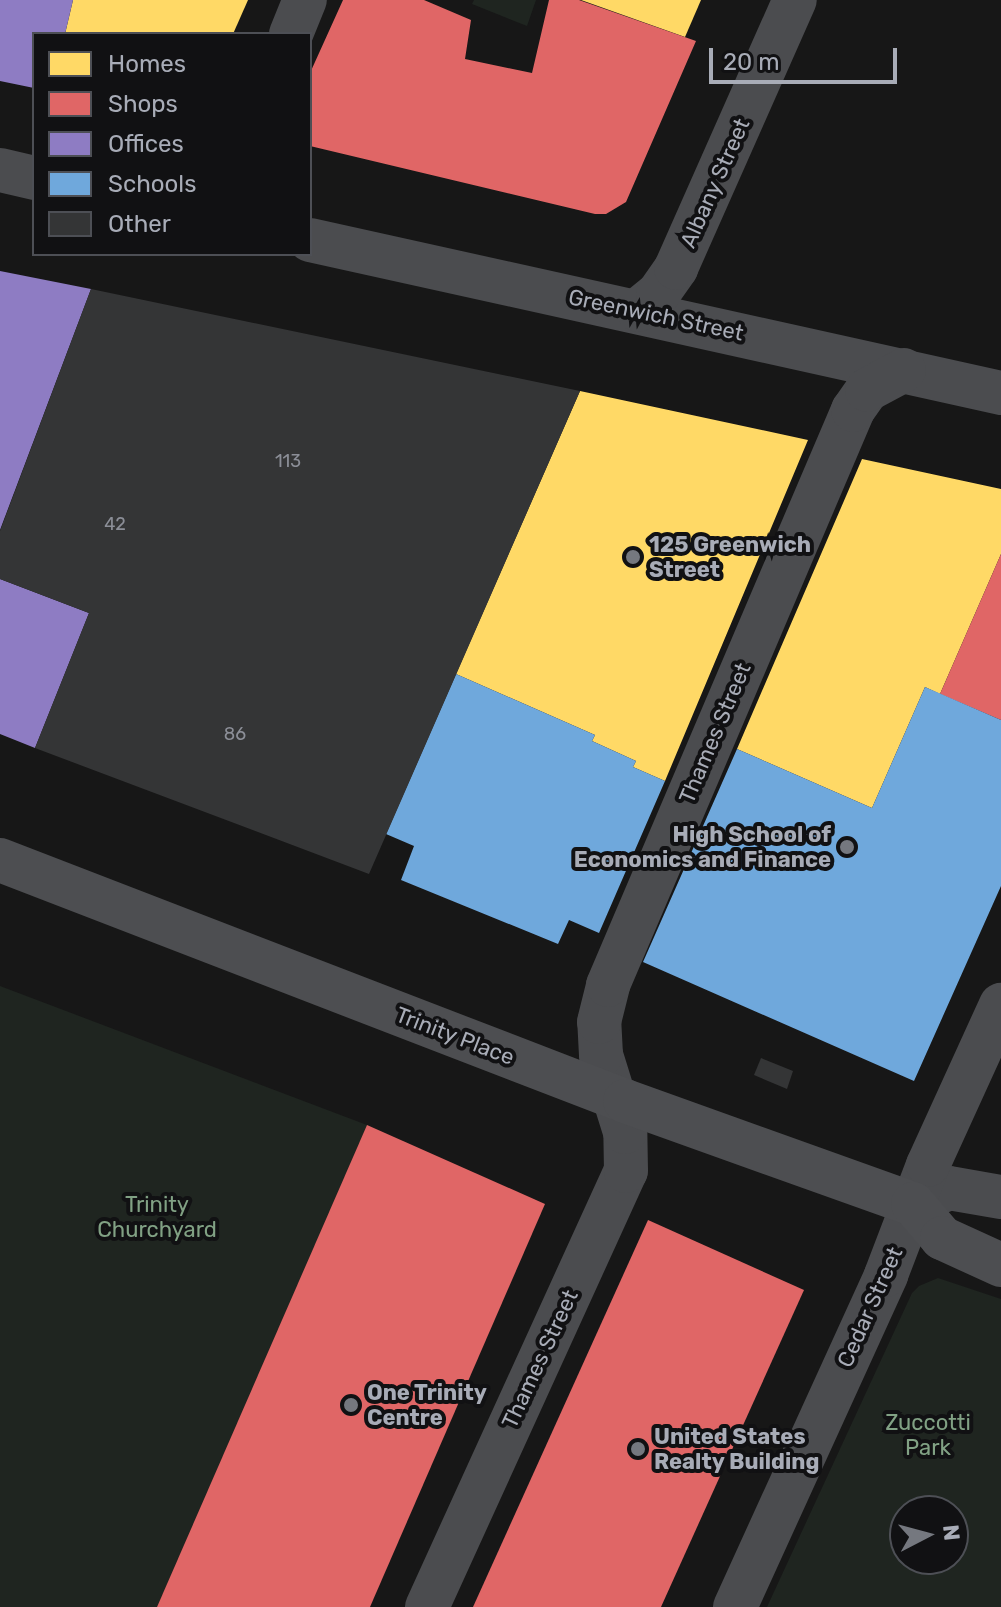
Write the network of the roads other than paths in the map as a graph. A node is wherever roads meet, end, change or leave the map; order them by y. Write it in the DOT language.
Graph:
graph roads {
  1 [pos="305,0"];
  2 [pos="795,0"];
  3 [pos="292,32"];
  4 [pos="0,170"];
  5 [pos="32,178"];
  6 [pos="312,240"];
  7 [pos="638,310"];
  8 [pos="904,370"];
  9 [pos="1001,393"];
  10 [pos="0,860"];
  11 [pos="1001,1005"];
  12 [pos="612,1096"];
  13 [pos="1001,1197"];
  14 [pos="913,1204"];
  15 [pos="1001,1265"];
  16 [pos="427,1607"];
  17 [pos="735,1607"];
  1 -- 3 [label="street"];
  2 -- 7 [label="street, Albany Street"];
  4 -- 5 [label="street"];
  6 -- 7 [label="street, Greenwich Street"];
  7 -- 8 [label="street, Greenwich Street"];
  8 -- 9 [label="street, Greenwich Street"];
  8 -- 12 [label="street, Thames Street"];
  10 -- 12 [label="main road, Trinity Place"];
  11 -- 14 [label="street, Cedar Street"];
  12 -- 14 [label="main road, Trinity Place"];
  12 -- 16 [label="street, Thames Street"];
  13 -- 14 [label="street"];
  14 -- 15 [label="main road, Trinity Place"];
  14 -- 17 [label="street, Cedar Street"];
}
